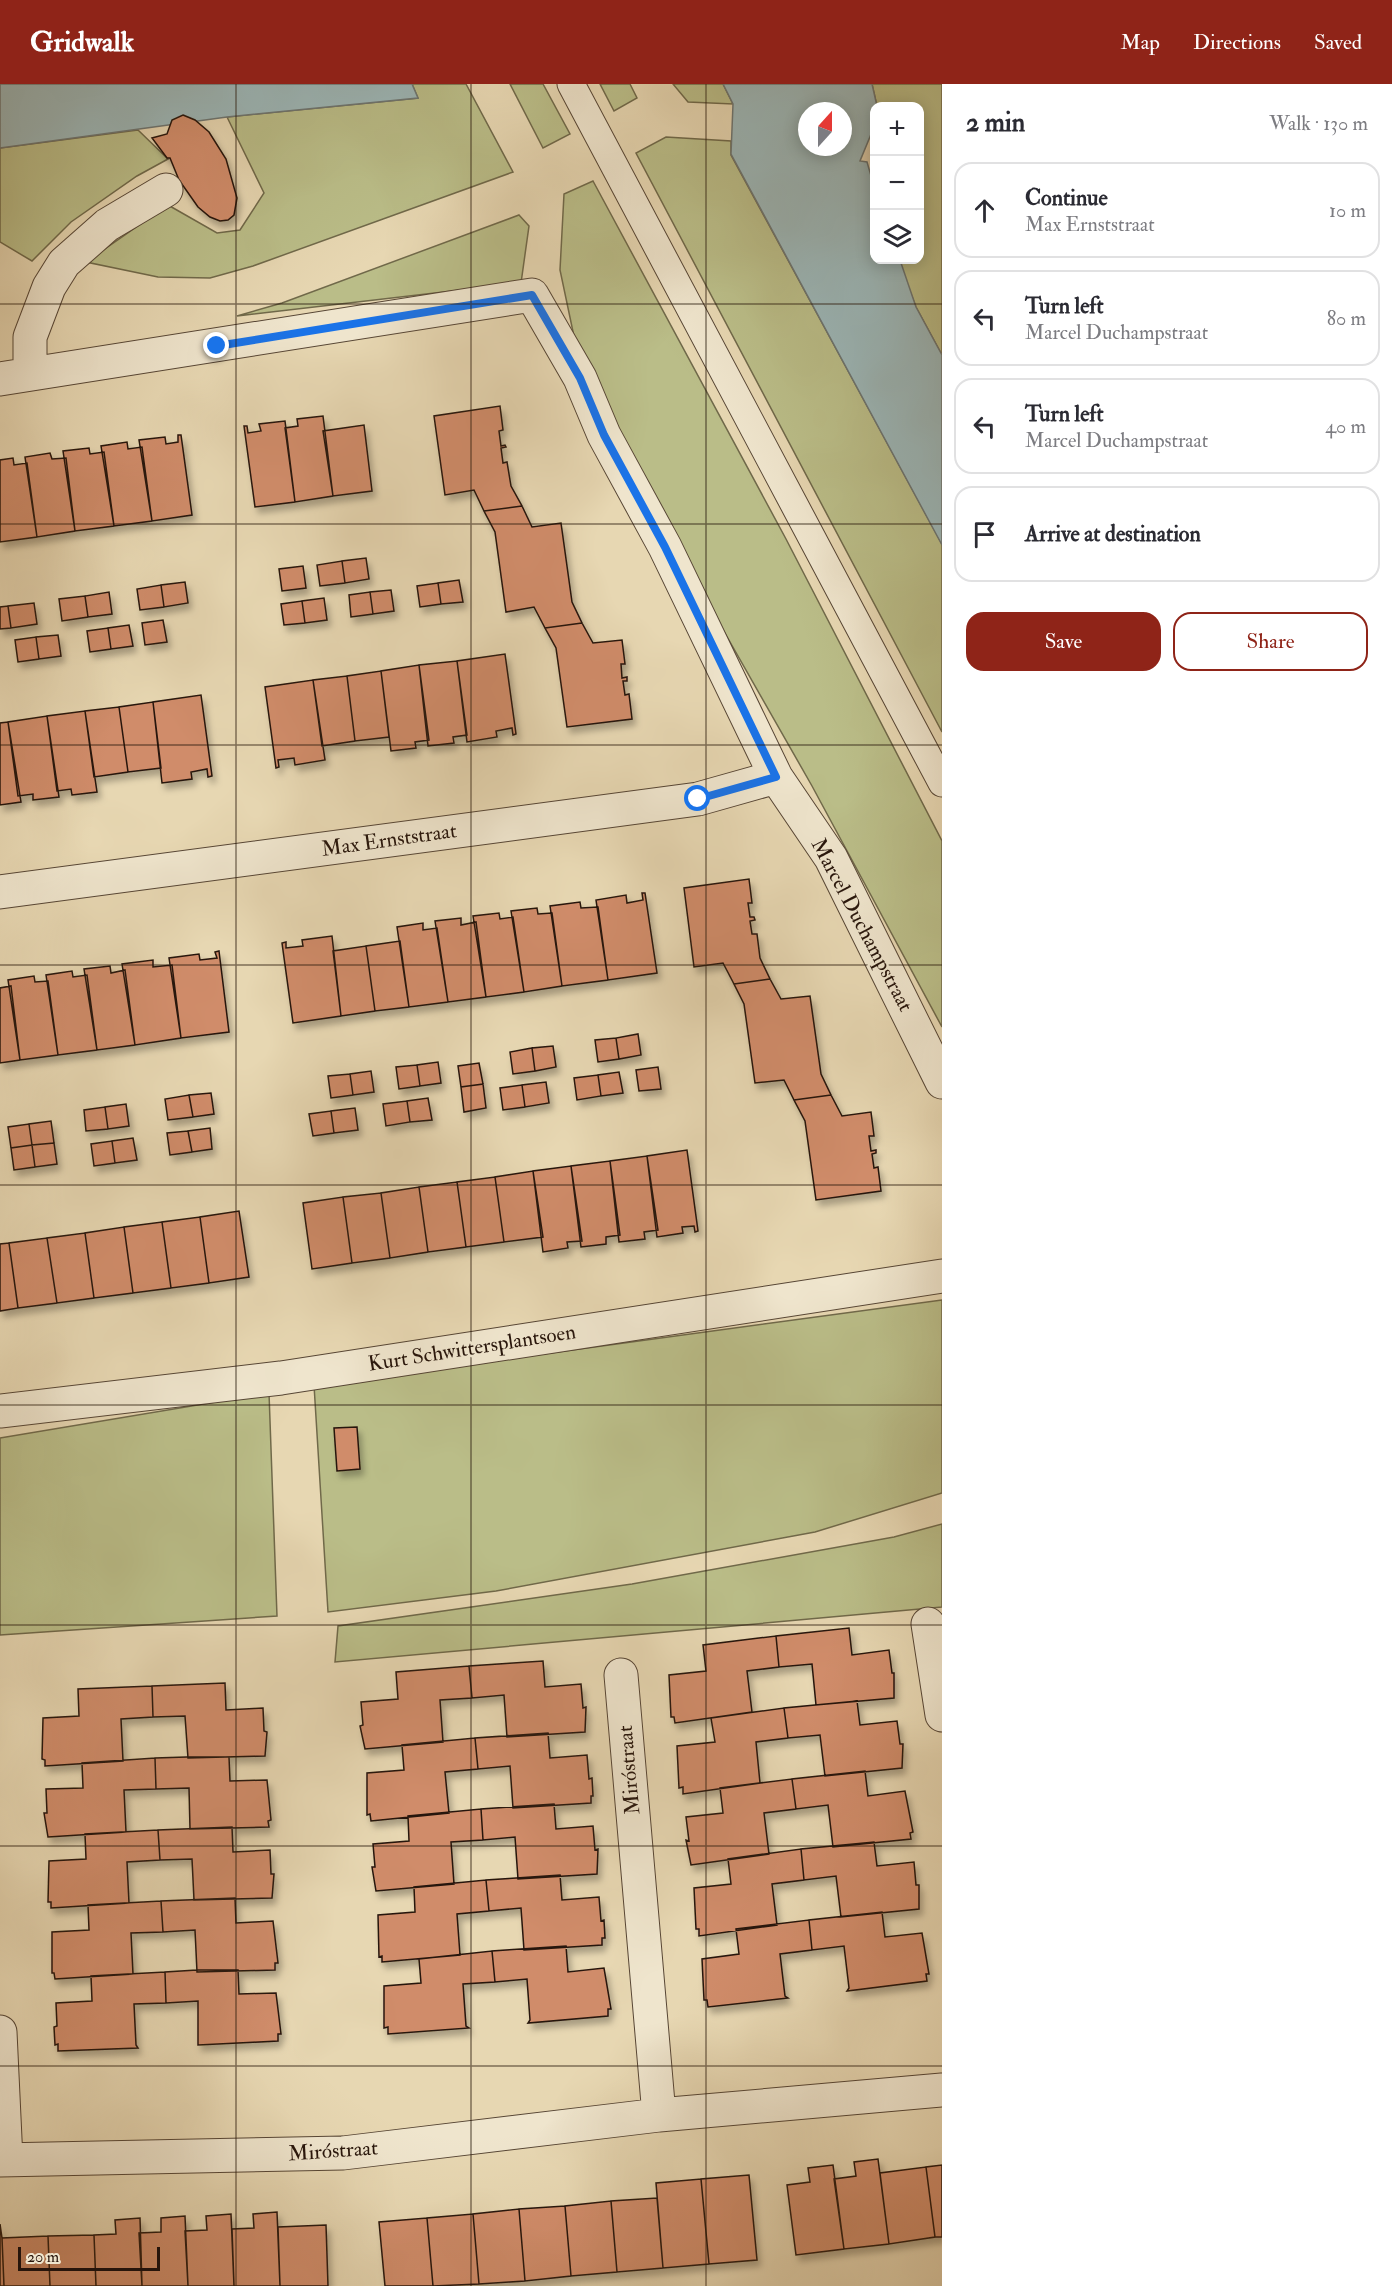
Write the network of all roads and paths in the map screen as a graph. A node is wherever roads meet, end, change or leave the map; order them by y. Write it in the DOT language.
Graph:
graph roads {
  1 [pos="571,84"];
  2 [pos="166,190"];
  3 [pos="15,376"];
  4 [pos="776,777"];
  5 [pos="942,783"];
  6 [pos="0,892"];
  7 [pos="942,1082"];
  8 [pos="942,1276"];
  9 [pos="0,1411"];
  10 [pos="928,1624"];
  11 [pos="621,1675"];
  12 [pos="942,1715"];
  13 [pos="0,2032"];
  14 [pos="942,2091"];
  15 [pos="659,2115"];
  16 [pos="3,2160"];
  1 -- 5 [label="lane"];
  2 -- 3 [label="street, Marcel Duchampstraat"];
  3 -- 4 [label="street, Marcel Duchampstraat"];
  4 -- 6 [label="street, Max Ernststraat"];
  4 -- 7 [label="street, Marcel Duchampstraat"];
  8 -- 9 [label="street, Kurt Schwittersplantsoen"];
  10 -- 12 [label="street"];
  11 -- 15 [label="street, Miróstraat"];
  13 -- 16 [label="street, Miróstraat"];
  14 -- 15 [label="street, Miróstraat"];
  15 -- 16 [label="street, Miróstraat"];
}
